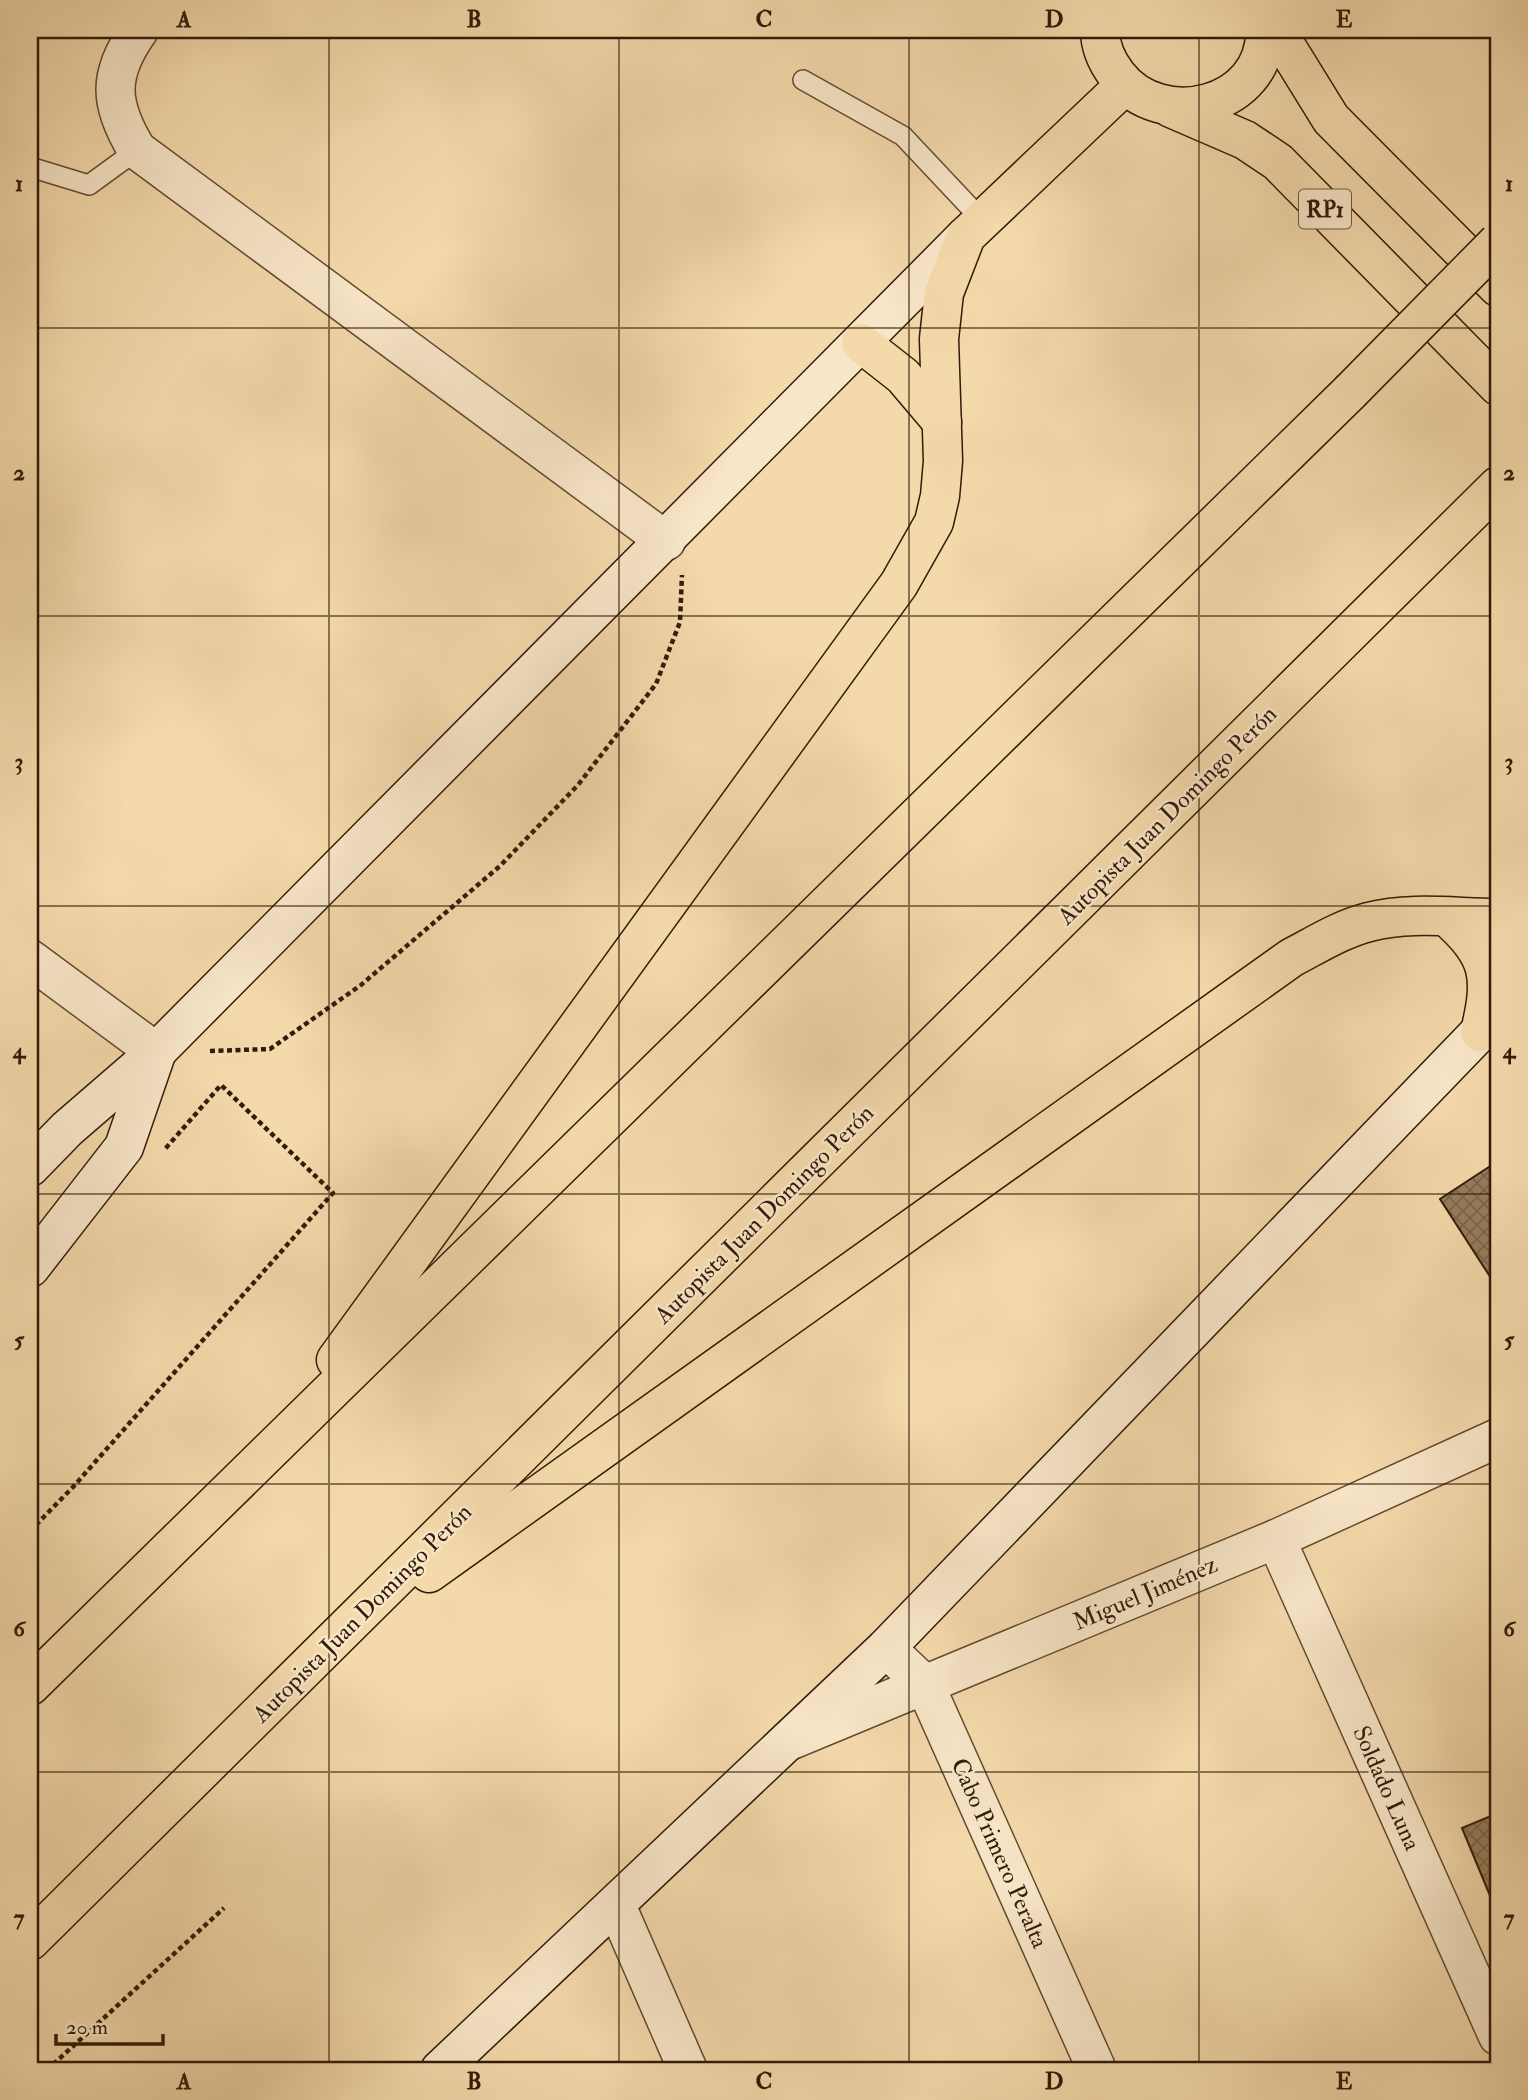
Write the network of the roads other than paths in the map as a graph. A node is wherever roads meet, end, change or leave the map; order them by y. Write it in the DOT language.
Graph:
graph roads {
  1 [pos="139,30"];
  2 [pos="1100,30"];
  3 [pos="1265,30"];
  4 [pos="1276,30"];
  5 [pos="803,80"];
  6 [pos="1125,85"];
  7 [pos="1171,108"];
  8 [pos="137,150"];
  9 [pos="30,167"];
  10 [pos="974,228"];
  11 [pos="1498,242"];
  12 [pos="1498,287"];
  13 [pos="861,343"];
  14 [pos="1498,386"];
  15 [pos="942,422"];
  16 [pos="1495,490"];
  17 [pos="666,541"];
  18 [pos="1447,917"];
  19 [pos="1498,918"];
  20 [pos="30,959"];
  21 [pos="1489,1022"];
  22 [pos="156,1052"];
  23 [pos="30,1167"];
  24 [pos="30,1268"];
  25 [pos="1498,1438"];
  26 [pos="273,1447"];
  27 [pos="1276,1539"];
  28 [pos="336,1639"];
  29 [pos="886,1648"];
  30 [pos="925,1685"];
  31 [pos="30,1686"];
  32 [pos="788,1742"];
  33 [pos="616,1905"];
  34 [pos="30,1941"];
  35 [pos="1498,2036"];
  36 [pos="440,2070"];
  37 [pos="688,2070"];
  38 [pos="1097,2070"];
  1 -- 8 [label="main road"];
  2 -- 6 [label="main road, RP1"];
  3 -- 7 [label="main road, RP1"];
  4 -- 12 [label="main road, RP1"];
  5 -- 10 [label="lane"];
  6 -- 7 [label="main road, RP1"];
  6 -- 10 [label="main road"];
  7 -- 14 [label="main road, RP1"];
  8 -- 9 [label="lane"];
  8 -- 17 [label="main road"];
  10 -- 13 [label="main road"];
  10 -- 15 [label="main road"];
  11 -- 26 [label="main road, bridge"];
  13 -- 15 [label="main road"];
  13 -- 17 [label="main road"];
  15 -- 26 [label="main road"];
  16 -- 28 [label="main road, Autopista Juan Domingo Perón"];
  17 -- 22 [label="main road"];
  18 -- 19 [label="main road"];
  18 -- 21 [label="main road"];
  18 -- 28 [label="main road"];
  20 -- 22 [label="main road"];
  21 -- 29 [label="main road"];
  22 -- 23 [label="main road"];
  22 -- 24 [label="main road"];
  25 -- 27 [label="main road, Miguel Jiménez"];
  26 -- 31 [label="main road"];
  27 -- 30 [label="main road, Miguel Jiménez"];
  27 -- 35 [label="main road, Soldado Luna"];
  28 -- 34 [label="main road, Autopista Juan Domingo Perón"];
  29 -- 30 [label="main road, Cabo Primero Peralta"];
  29 -- 32 [label="main road"];
  30 -- 32 [label="main road, Miguel Jiménez"];
  30 -- 38 [label="main road, Cabo Primero Peralta"];
  32 -- 33 [label="main road"];
  33 -- 36 [label="main road"];
  33 -- 37 [label="main road"];
}
